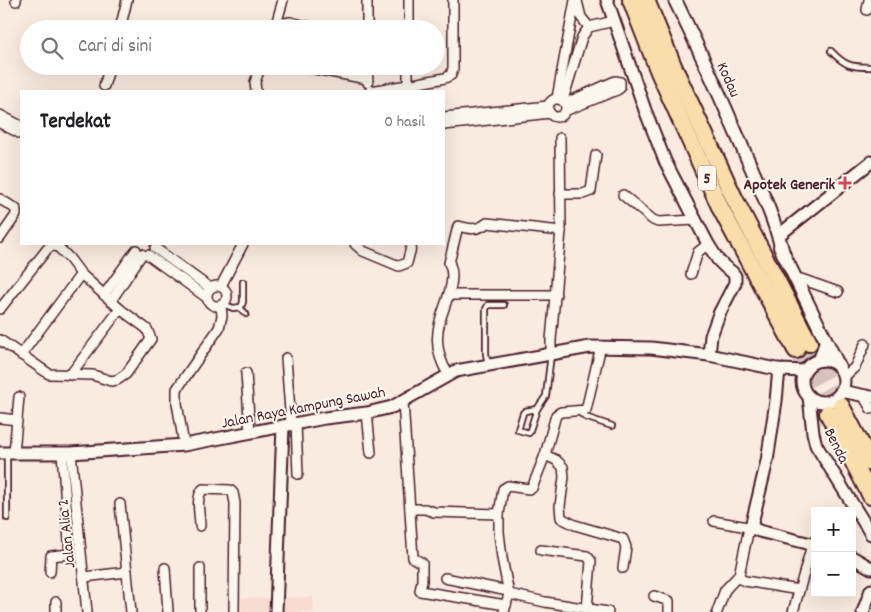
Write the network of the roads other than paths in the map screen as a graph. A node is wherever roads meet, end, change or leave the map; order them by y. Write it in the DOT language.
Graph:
graph roads {
  1 [pos="127,0"];
  2 [pos="284,0"];
  3 [pos="367,0"];
  4 [pos="409,0"];
  5 [pos="453,0"];
  6 [pos="576,0"];
  7 [pos="607,0"];
  8 [pos="631,0"];
  9 [pos="646,0"];
  10 [pos="675,0"];
  11 [pos="869,0"];
  12 [pos="867,10"];
  13 [pos="122,20"];
  14 [pos="278,20"];
  15 [pos="367,20"];
  16 [pos="409,20"];
  17 [pos="614,21"];
  18 [pos="589,27"];
  19 [pos="567,42"];
  20 [pos="579,45"];
  21 [pos="831,51"];
  22 [pos="871,67"];
  23 [pos="107,75"];
  24 [pos="258,75"];
  25 [pos="343,75"];
  26 [pos="367,75"];
  27 [pos="408,75"];
  28 [pos="367,80"];
  29 [pos="408,85"];
  30 [pos="104,86"];
  31 [pos="256,90"];
  32 [pos="370,90"];
  33 [pos="376,90"];
  34 [pos="563,103"];
  35 [pos="549,109"];
  36 [pos="520,113"];
  37 [pos="0,115"];
  38 [pos="445,117"];
  39 [pos="0,123"];
  40 [pos="20,125"];
  41 [pos="445,125"];
  42 [pos="20,133"];
  43 [pos="560,138"];
  44 [pos="596,155"];
  45 [pos="871,162"];
  46 [pos="753,172"];
  47 [pos="560,194"];
  48 [pos="624,196"];
  49 [pos="0,199"];
  50 [pos="696,220"];
  51 [pos="561,231"];
  52 [pos="779,235"];
  53 [pos="0,238"];
  54 [pos="708,244"];
  55 [pos="236,245"];
  56 [pos="242,245"];
  57 [pos="356,245"];
  58 [pos="412,245"];
  59 [pos="155,246"];
  60 [pos="140,251"];
  61 [pos="784,253"];
  62 [pos="81,274"];
  63 [pos="691,274"];
  64 [pos="796,279"];
  65 [pos="243,282"];
  66 [pos="215,286"];
  67 [pos="838,292"];
  68 [pos="243,295"];
  69 [pos="251,295"];
  70 [pos="449,295"];
  71 [pos="556,295"];
  72 [pos="206,297"];
  73 [pos="108,298"];
  74 [pos="222,304"];
  75 [pos="504,305"];
  76 [pos="240,308"];
  77 [pos="120,309"];
  78 [pos="0,310"];
  79 [pos="246,314"];
  80 [pos="0,340"];
  81 [pos="826,342"];
  82 [pos="865,344"];
  83 [pos="595,347"];
  84 [pos="21,355"];
  85 [pos="708,355"];
  86 [pos="551,356"];
  87 [pos="286,358"];
  88 [pos="820,360"];
  89 [pos="488,365"];
  90 [pos="780,369"];
  91 [pos="246,373"];
  92 [pos="448,374"];
  93 [pos="842,374"];
  94 [pos="70,376"];
  95 [pos="803,377"];
  96 [pos="865,395"];
  97 [pos="19,397"];
  98 [pos="809,397"];
  99 [pos="403,401"];
  100 [pos="833,403"];
  101 [pos="537,409"];
  102 [pos="871,409"];
  103 [pos="578,412"];
  104 [pos="367,413"];
  105 [pos="0,418"];
  106 [pos="811,419"];
  107 [pos="17,420"];
  108 [pos="290,425"];
  109 [pos="612,426"];
  110 [pos="250,432"];
  111 [pos="184,445"];
  112 [pos="7,453"];
  113 [pos="67,453"];
  114 [pos="371,453"];
  115 [pos="545,455"];
  116 [pos="871,463"];
  117 [pos="298,474"];
  118 [pos="871,496"];
  119 [pos="120,504"];
  120 [pos="410,509"];
  121 [pos="500,514"];
  122 [pos="7,518"];
  123 [pos="714,520"];
  124 [pos="200,526"];
  125 [pos="751,528"];
  126 [pos="871,534"];
  127 [pos="811,544"];
  128 [pos="542,550"];
  129 [pos="811,551"];
  130 [pos="856,559"];
  131 [pos="165,568"];
  132 [pos="200,568"];
  133 [pos="623,568"];
  134 [pos="871,568"];
  135 [pos="50,572"];
  136 [pos="128,572"];
  137 [pos="739,575"];
  138 [pos="84,577"];
  139 [pos="445,578"];
  140 [pos="798,590"];
  141 [pos="871,590"];
  142 [pos="508,593"];
  143 [pos="654,596"];
  144 [pos="56,602"];
  145 [pos="505,608"];
  146 [pos="587,609"];
  147 [pos="56,612"];
  148 [pos="87,612"];
  149 [pos="131,612"];
  150 [pos="168,612"];
  151 [pos="200,612"];
  152 [pos="234,612"];
  153 [pos="276,612"];
  154 [pos="608,612"];
  155 [pos="668,612"];
  156 [pos="717,612"];
  157 [pos="793,612"];
  158 [pos="865,612"];
  1 -- 13 [label="street"];
  2 -- 14 [label="street"];
  3 -- 15 [label="street"];
  4 -- 16 [label="street"];
  5 -- 29 [label="street"];
  6 -- 18 [label="street"];
  6 -- 19 [label="street"];
  7 -- 17 [label="street"];
  8 -- 9 [label="highway, 5"];
  10 -- 46 [label="main road, Kodau"];
  11 -- 12 [label="street"];
  17 -- 18 [label="street"];
  17 -- 50 [label="street"];
  18 -- 20 [label="street"];
  19 -- 20 [label="street"];
  19 -- 34 [label="street"];
  20 -- 34 [label="street"];
  21 -- 22 [label="lane"];
  23 -- 30 [label="street"];
  24 -- 31 [label="street"];
  25 -- 28 [label="street"];
  26 -- 28 [label="street"];
  27 -- 29 [label="street"];
  28 -- 32 [label="street"];
  29 -- 33 [label="street"];
  34 -- 34 [label="street"];
  34 -- 35 [label="street"];
  34 -- 35 [label="street"];
  35 -- 36 [label="street"];
  36 -- 38 [label="street"];
  36 -- 41 [label="street"];
  37 -- 40 [label="street"];
  39 -- 42 [label="street"];
  43 -- 47 [label="street"];
  44 -- 47 [label="street"];
  45 -- 52 [label="street"];
  46 -- 52 [label="main road, Kodau"];
  46 -- 61 [label="main road, Kodau"];
  47 -- 51 [label="street"];
  48 -- 50 [label="street"];
  49 -- 53 [label="street"];
  50 -- 54 [label="street"];
  51 -- 70 [label="street"];
  51 -- 71 [label="street"];
  52 -- 61 [label="main road, Kodau"];
  54 -- 63 [label="street"];
  54 -- 85 [label="street"];
  55 -- 66 [label="street"];
  56 -- 66 [label="street"];
  57 -- 58 [label="street"];
  59 -- 60 [label="street"];
  59 -- 66 [label="street"];
  60 -- 72 [label="street"];
  60 -- 73 [label="street"];
  61 -- 64 [label="main road, Kodau"];
  62 -- 73 [label="street"];
  62 -- 78 [label="street"];
  62 -- 84 [label="street"];
  64 -- 67 [label="street"];
  64 -- 81 [label="main road, Kodau"];
  65 -- 68 [label="lane"];
  66 -- 72 [label="street"];
  66 -- 74 [label="street"];
  68 -- 69 [label="lane"];
  68 -- 76 [label="lane"];
  70 -- 71 [label="street"];
  70 -- 92 [label="street"];
  71 -- 86 [label="street"];
  72 -- 74 [label="street"];
  73 -- 77 [label="street"];
  74 -- 76 [label="lane"];
  74 -- 111 [label="street"];
  75 -- 89 [label="lane"];
  76 -- 79 [label="lane"];
  77 -- 94 [label="street"];
  77 -- 94 [label="street"];
  80 -- 84 [label="street"];
  81 -- 88 [label="main road"];
  81 -- 93 [label="main road, Kodau"];
  82 -- 93 [label="street"];
  83 -- 85 [label="street, Jalan Raya Kampung Sawah"];
  83 -- 86 [label="street, Jalan Raya Kampung Sawah"];
  83 -- 103 [label="street"];
  84 -- 94 [label="street"];
  85 -- 90 [label="street, Jalan Raya Kampung Sawah"];
  86 -- 89 [label="street, Jalan Raya Kampung Sawah"];
  86 -- 101 [label="lane"];
  87 -- 108 [label="street"];
  88 -- 93 [label="street"];
  88 -- 95 [label="street"];
  89 -- 92 [label="street, Jalan Raya Kampung Sawah"];
  90 -- 95 [label="street, Jalan Raya Kampung Sawah"];
  90 -- 125 [label="street"];
  91 -- 110 [label="street"];
  92 -- 99 [label="street, Jalan Raya Kampung Sawah"];
  93 -- 96 [label="street"];
  93 -- 100 [label="street"];
  95 -- 98 [label="street"];
  96 -- 100 [label="street"];
  96 -- 102 [label="street"];
  97 -- 107 [label="street"];
  98 -- 100 [label="street"];
  98 -- 106 [label="street, Benda"];
  99 -- 104 [label="street, Jalan Raya Kampung Sawah"];
  99 -- 120 [label="street"];
  100 -- 106 [label="street, Benda"];
  100 -- 116 [label="highway"];
  100 -- 118 [label="highway"];
  101 -- 101 [label="lane"];
  103 -- 109 [label="lane"];
  103 -- 115 [label="street"];
  104 -- 108 [label="street, Jalan Raya Kampung Sawah"];
  104 -- 114 [label="street"];
  105 -- 107 [label="street"];
  106 -- 126 [label="street, Benda"];
  107 -- 112 [label="street"];
  108 -- 110 [label="street, Jalan Raya Kampung Sawah"];
  108 -- 117 [label="street"];
  108 -- 153 [label="street"];
  110 -- 111 [label="street, Jalan Raya Kampung Sawah"];
  111 -- 113 [label="street, Jalan Raya Kampung Sawah"];
  112 -- 113 [label="street, Jalan Raya Kampung Sawah"];
  112 -- 122 [label="lane"];
  113 -- 135 [label="street"];
  113 -- 138 [label="street, Jalan Alia 2"];
  115 -- 121 [label="street"];
  115 -- 133 [label="street"];
  119 -- 136 [label="street"];
  120 -- 121 [label="street"];
  120 -- 145 [label="street"];
  121 -- 142 [label="street"];
  123 -- 125 [label="street"];
  124 -- 152 [label="street"];
  125 -- 127 [label="street"];
  125 -- 137 [label="street"];
  128 -- 146 [label="street"];
  129 -- 140 [label="street"];
  130 -- 134 [label="street"];
  131 -- 150 [label="street"];
  132 -- 151 [label="street"];
  136 -- 138 [label="street"];
  136 -- 149 [label="street"];
  137 -- 140 [label="street"];
  137 -- 156 [label="street"];
  138 -- 148 [label="street, Jalan Alia 2"];
  139 -- 142 [label="street"];
  140 -- 157 [label="street"];
  141 -- 158 [label="street"];
  142 -- 145 [label="street"];
  142 -- 146 [label="street"];
  143 -- 155 [label="street"];
  144 -- 147 [label="street"];
  146 -- 154 [label="street"];
}
